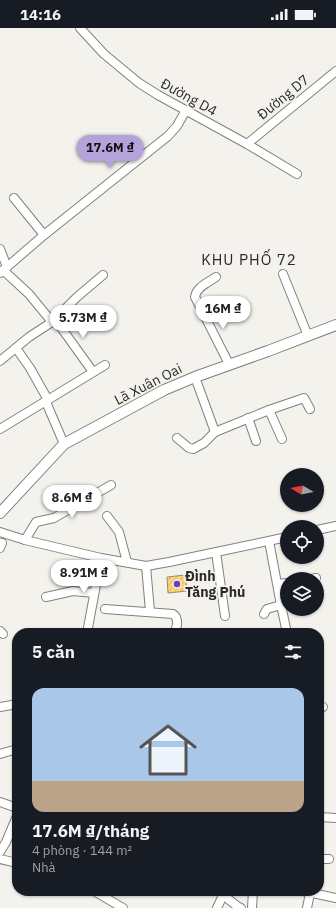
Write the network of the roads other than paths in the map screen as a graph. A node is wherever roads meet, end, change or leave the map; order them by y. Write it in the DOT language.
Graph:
graph roads {
  1 [pos="80,28"];
  2 [pos="336,71"];
  3 [pos="186,110"];
  4 [pos="247,144"];
  5 [pos="297,174"];
  6 [pos="14,198"];
  7 [pos="44,235"];
  8 [pos="0,249"];
  9 [pos="3,270"];
  10 [pos="283,274"];
  11 [pos="104,275"];
  12 [pos="216,277"];
  13 [pos="53,321"];
  14 [pos="336,325"];
  15 [pos="308,336"];
  16 [pos="16,348"];
  17 [pos="0,361"];
  18 [pos="229,364"];
  19 [pos="105,365"];
  20 [pos="93,372"];
  21 [pos="195,377"];
  22 [pos="47,401"];
  23 [pos="310,409"];
  24 [pos="268,410"];
  25 [pos="248,418"];
  26 [pos="0,429"];
  27 [pos="215,432"];
  28 [pos="177,438"];
  29 [pos="282,439"];
  30 [pos="256,441"];
  31 [pos="64,444"];
  32 [pos="111,485"];
  33 [pos="0,512"];
  34 [pos="107,516"];
  35 [pos="336,526"];
  36 [pos="324,529"];
  37 [pos="0,532"];
  38 [pos="280,539"];
  39 [pos="25,540"];
  40 [pos="269,541"];
  41 [pos="216,552"];
  42 [pos="101,558"];
  43 [pos="127,562"];
  44 [pos="146,566"];
  45 [pos="278,584"];
  46 [pos="94,594"];
  47 [pos="280,594"];
  48 [pos="46,597"];
  49 [pos="280,606"];
  50 [pos="105,609"];
  51 [pos="150,611"];
  52 [pos="264,614"];
  53 [pos="225,616"];
  54 [pos="284,616"];
  55 [pos="88,628"];
  56 [pos="176,628"];
  57 [pos="286,628"];
  58 [pos="12,705"];
  59 [pos="0,707"];
  60 [pos="12,750"];
  61 [pos="0,754"];
  62 [pos="0,802"];
  63 [pos="12,806"];
  64 [pos="324,817"];
  65 [pos="336,818"];
  66 [pos="12,828"];
  67 [pos="0,852"];
  68 [pos="0,859"];
  69 [pos="324,859"];
  70 [pos="329,859"];
  71 [pos="12,862"];
  72 [pos="103,896"];
  73 [pos="223,896"];
  74 [pos="227,896"];
  75 [pos="253,896"];
  76 [pos="306,896"];
  77 [pos="324,896"];
  78 [pos="336,898"];
  79 [pos="123,908"];
  80 [pos="217,908"];
  81 [pos="241,908"];
  82 [pos="252,908"];
  83 [pos="307,908"];
  1 -- 3 [label="street, Đường D4"];
  2 -- 4 [label="street, Đường D7"];
  3 -- 4 [label="street, Đường D4"];
  3 -- 7 [label="street"];
  4 -- 5 [label="street, Đường D4"];
  6 -- 7 [label="street"];
  7 -- 9 [label="street"];
  8 -- 9 [label="street"];
  9 -- 13 [label="street"];
  10 -- 15 [label="street"];
  11 -- 13 [label="street"];
  12 -- 18 [label="street"];
  13 -- 16 [label="street"];
  13 -- 20 [label="street"];
  14 -- 15 [label="main road, Lã Xuân Oai"];
  15 -- 18 [label="main road, Lã Xuân Oai"];
  16 -- 17 [label="street"];
  16 -- 22 [label="street"];
  18 -- 21 [label="main road, Lã Xuân Oai"];
  19 -- 20 [label="street"];
  20 -- 22 [label="street"];
  21 -- 27 [label="street"];
  21 -- 31 [label="main road, Lã Xuân Oai"];
  22 -- 26 [label="street"];
  22 -- 31 [label="street"];
  23 -- 24 [label="street"];
  24 -- 25 [label="street"];
  24 -- 29 [label="street"];
  25 -- 27 [label="street"];
  25 -- 30 [label="street"];
  27 -- 28 [label="street"];
  31 -- 33 [label="main road, Lã Xuân Oai"];
  32 -- 39 [label="street"];
  34 -- 43 [label="street"];
  35 -- 36 [label="street"];
  37 -- 39 [label="street"];
  38 -- 40 [label="street"];
  39 -- 42 [label="street"];
  40 -- 41 [label="street"];
  40 -- 45 [label="street"];
  41 -- 44 [label="street"];
  41 -- 53 [label="street"];
  42 -- 43 [label="street"];
  42 -- 46 [label="street"];
  43 -- 44 [label="street"];
  44 -- 51 [label="street"];
  45 -- 47 [label="street"];
  46 -- 48 [label="street"];
  46 -- 55 [label="street"];
  49 -- 52 [label="street"];
  50 -- 51 [label="street"];
  51 -- 56 [label="street"];
  54 -- 57 [label="street"];
  58 -- 59 [label="street"];
  60 -- 61 [label="street"];
  62 -- 63 [label="street"];
  64 -- 65 [label="street"];
  66 -- 67 [label="street"];
  68 -- 71 [label="street"];
  69 -- 70 [label="street"];
  72 -- 79 [label="street"];
  73 -- 80 [label="street"];
  74 -- 81 [label="street"];
  75 -- 82 [label="street"];
  76 -- 83 [label="street"];
  77 -- 78 [label="street"];
}
